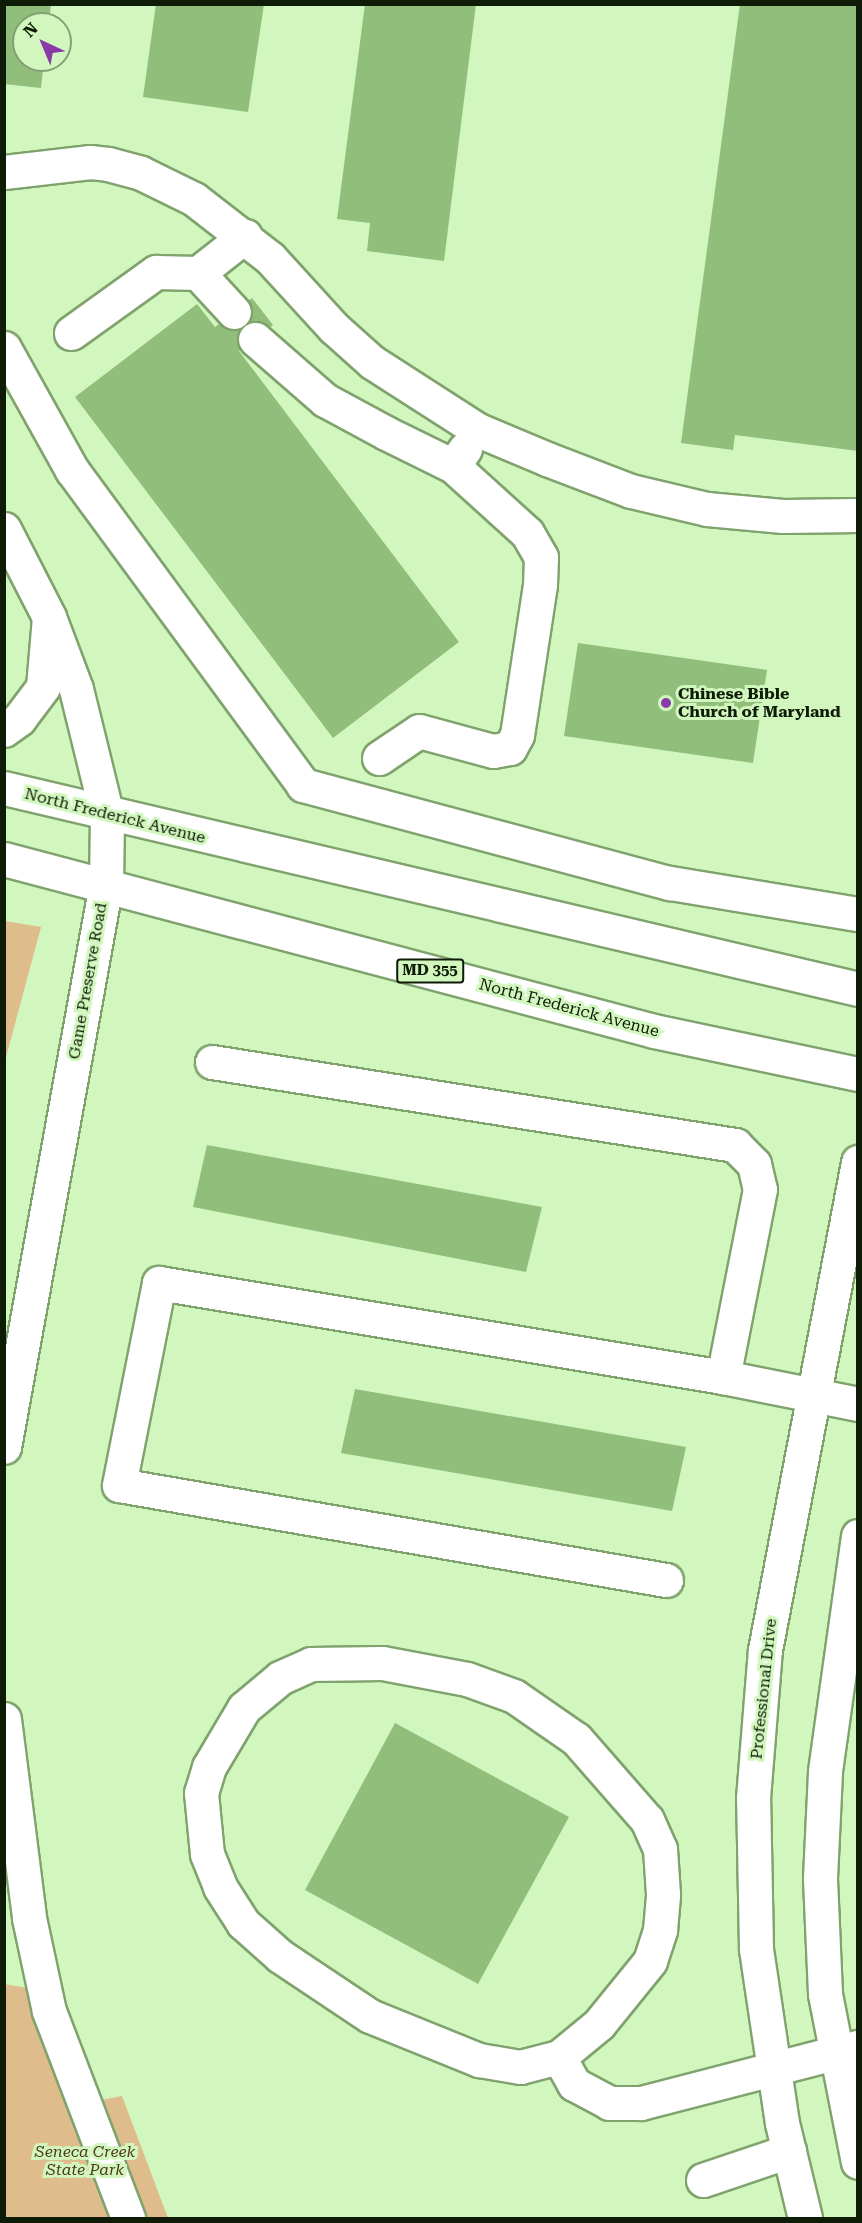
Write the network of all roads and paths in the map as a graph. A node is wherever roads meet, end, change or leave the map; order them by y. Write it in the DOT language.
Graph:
graph roads {
  1 [pos="4,172"];
  2 [pos="245,236"];
  3 [pos="198,273"];
  4 [pos="234,312"];
  5 [pos="71,333"];
  6 [pos="255,339"];
  7 [pos="4,348"];
  8 [pos="478,430"];
  9 [pos="453,466"];
  10 [pos="858,515"];
  11 [pos="4,529"];
  12 [pos="49,617"];
  13 [pos="4,730"];
  14 [pos="379,758"];
  15 [pos="4,788"];
  16 [pos="107,815"];
  17 [pos="4,859"];
  18 [pos="106,884"];
  19 [pos="858,914"];
  20 [pos="858,989"];
  21 [pos="212,1062"];
  22 [pos="858,1074"];
  23 [pos="858,1162"];
  24 [pos="723,1377"];
  25 [pos="813,1396"];
  26 [pos="858,1404"];
  27 [pos="4,1447"];
  28 [pos="858,1536"];
  29 [pos="666,1580"];
  30 [pos="4,1719"];
  31 [pos="847,2049"];
  32 [pos="559,2057"];
  33 [pos="774,2070"];
  34 [pos="789,2151"];
  35 [pos="858,2162"];
  36 [pos="703,2180"];
  37 [pos="128,2218"];
  38 [pos="805,2218"];
  1 -- 2 [label="street"];
  2 -- 3 [label="street"];
  2 -- 8 [label="street"];
  3 -- 4 [label="street"];
  3 -- 5 [label="street"];
  6 -- 9 [label="street"];
  7 -- 19 [label="street"];
  8 -- 9 [label="street"];
  8 -- 10 [label="street"];
  9 -- 14 [label="street"];
  11 -- 12 [label="street, Game Preserve Road"];
  12 -- 13 [label="street"];
  12 -- 16 [label="street, Game Preserve Road"];
  15 -- 16 [label="street, North Frederick Avenue"];
  16 -- 18 [label="street, Game Preserve Road"];
  16 -- 20 [label="street, North Frederick Avenue"];
  17 -- 18 [label="street, North Frederick Avenue / MD 355"];
  18 -- 22 [label="street, North Frederick Avenue / MD 355"];
  18 -- 27 [label="street, Game Preserve Road"];
  21 -- 24 [label="street"];
  23 -- 25 [label="street, Professional Drive"];
  24 -- 25 [label="street"];
  24 -- 29 [label="street"];
  25 -- 26 [label="street"];
  25 -- 33 [label="street, Professional Drive"];
  28 -- 31 [label="street"];
  30 -- 37 [label="street"];
  31 -- 33 [label="street"];
  31 -- 35 [label="street"];
  32 -- 32 [label="street"];
  32 -- 33 [label="street"];
  33 -- 34 [label="street, Professional Drive"];
  34 -- 36 [label="street"];
  34 -- 38 [label="street, Professional Drive"];
}
